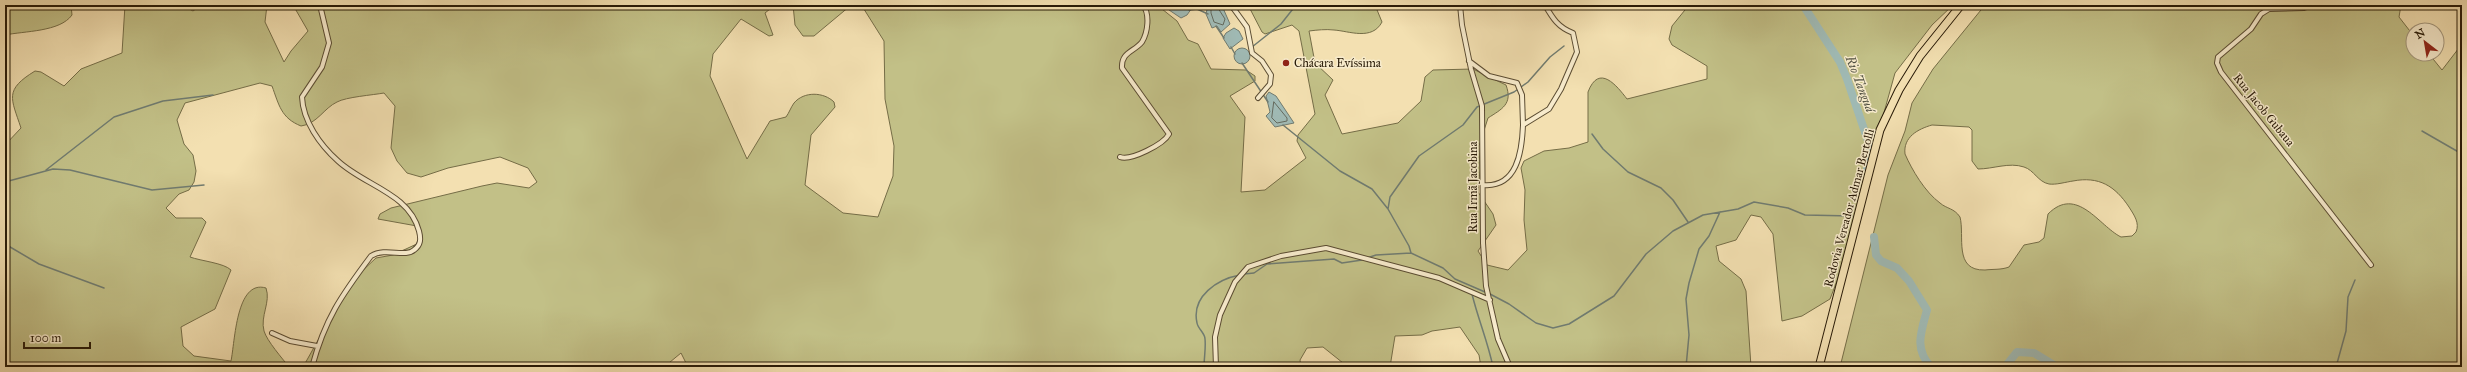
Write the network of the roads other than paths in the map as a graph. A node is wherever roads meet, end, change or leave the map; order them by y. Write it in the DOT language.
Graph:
graph roads {
  1 [pos="320,5"];
  2 [pos="1143,5"];
  3 [pos="1231,5"];
  4 [pos="1460,5"];
  5 [pos="1545,5"];
  6 [pos="1961,5"];
  7 [pos="2312,5"];
  8 [pos="1469,61"];
  9 [pos="1258,98"];
  10 [pos="1522,125"];
  11 [pos="1120,157"];
  12 [pos="1483,185"];
  13 [pos="2370,265"];
  14 [pos="1490,300"];
  15 [pos="272,333"];
  16 [pos="318,346"];
  17 [pos="312,367"];
  18 [pos="1216,367"];
  19 [pos="1510,367"];
  20 [pos="1819,367"];
  1 -- 16 [label="street"];
  2 -- 11 [label="street"];
  3 -- 9 [label="street"];
  4 -- 8 [label="street, Rua Irmã Jacobina"];
  5 -- 10 [label="street"];
  6 -- 20 [label="highway, Rodovia Vereador Admar Bertolli"];
  7 -- 13 [label="street, Rua Jacob Gubaua"];
  8 -- 10 [label="street"];
  8 -- 12 [label="street, Rua Irmã Jacobina"];
  10 -- 12 [label="street"];
  12 -- 14 [label="street, Rua Irmã Jacobina"];
  14 -- 18 [label="street"];
  14 -- 19 [label="street, Rua Irmã Jacobina"];
  15 -- 16 [label="street"];
  16 -- 17 [label="street"];
}
